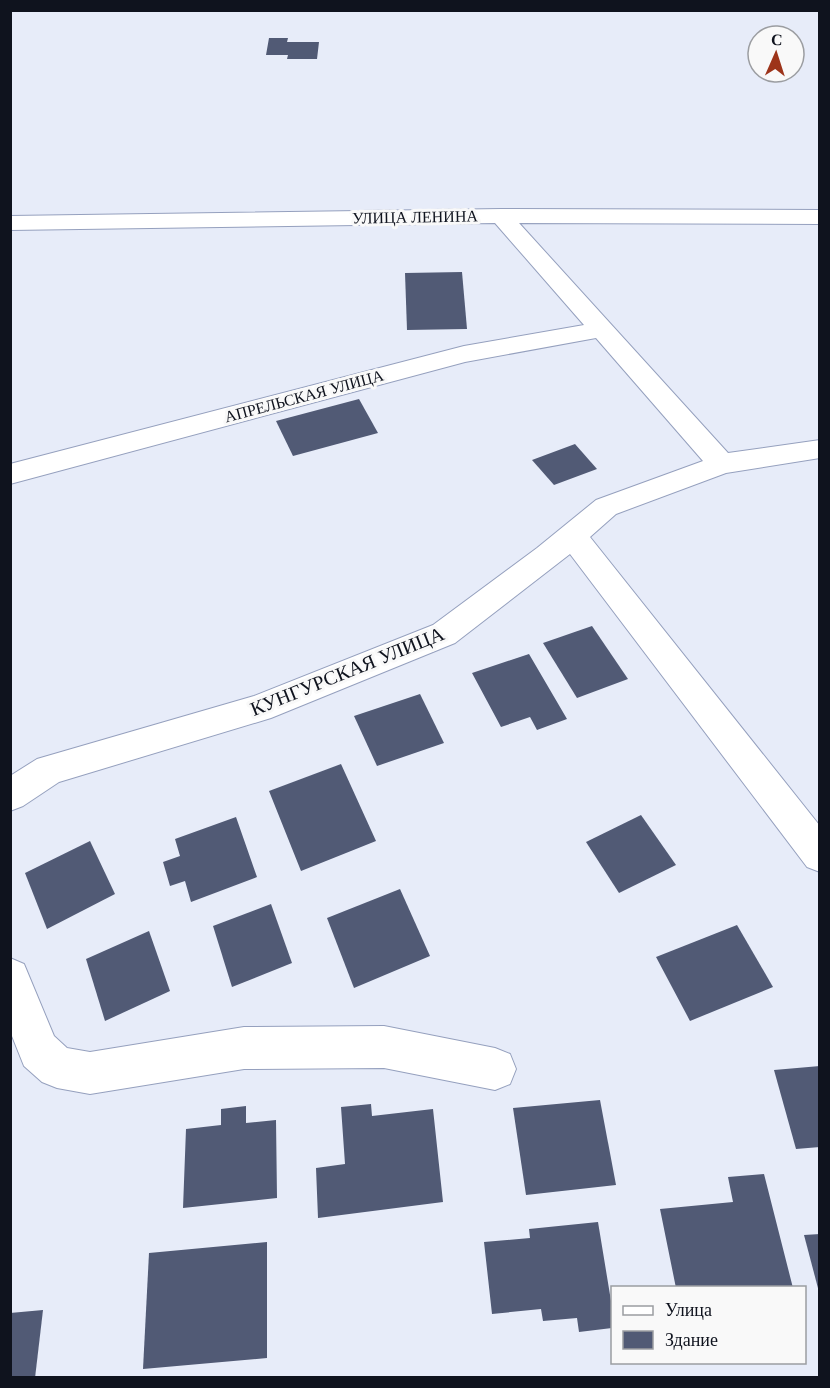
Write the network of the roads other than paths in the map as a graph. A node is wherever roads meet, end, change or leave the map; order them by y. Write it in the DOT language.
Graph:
graph roads {
  1 [pos="501,216"];
  2 [pos="819,217"];
  3 [pos="10,222"];
  4 [pos="601,329"];
  5 [pos="819,449"];
  6 [pos="722,464"];
  7 [pos="10,474"];
  8 [pos="572,536"];
  9 [pos="10,795"];
  10 [pos="819,855"];
  11 [pos="10,978"];
  12 [pos="495,1069"];
  1 -- 2 [label="street, УЛИЦА ЛЕНИНА"];
  1 -- 3 [label="street, УЛИЦА ЛЕНИНА"];
  1 -- 4 [label="street"];
  4 -- 6 [label="street"];
  4 -- 7 [label="street, АПРЕЛЬСКАЯ УЛИЦА"];
  5 -- 6 [label="street, КУНГУРСКАЯ УЛИЦА"];
  6 -- 8 [label="street, КУНГУРСКАЯ УЛИЦА"];
  8 -- 9 [label="street, КУНГУРСКАЯ УЛИЦА"];
  8 -- 10 [label="street"];
  11 -- 12 [label="street"];
}
